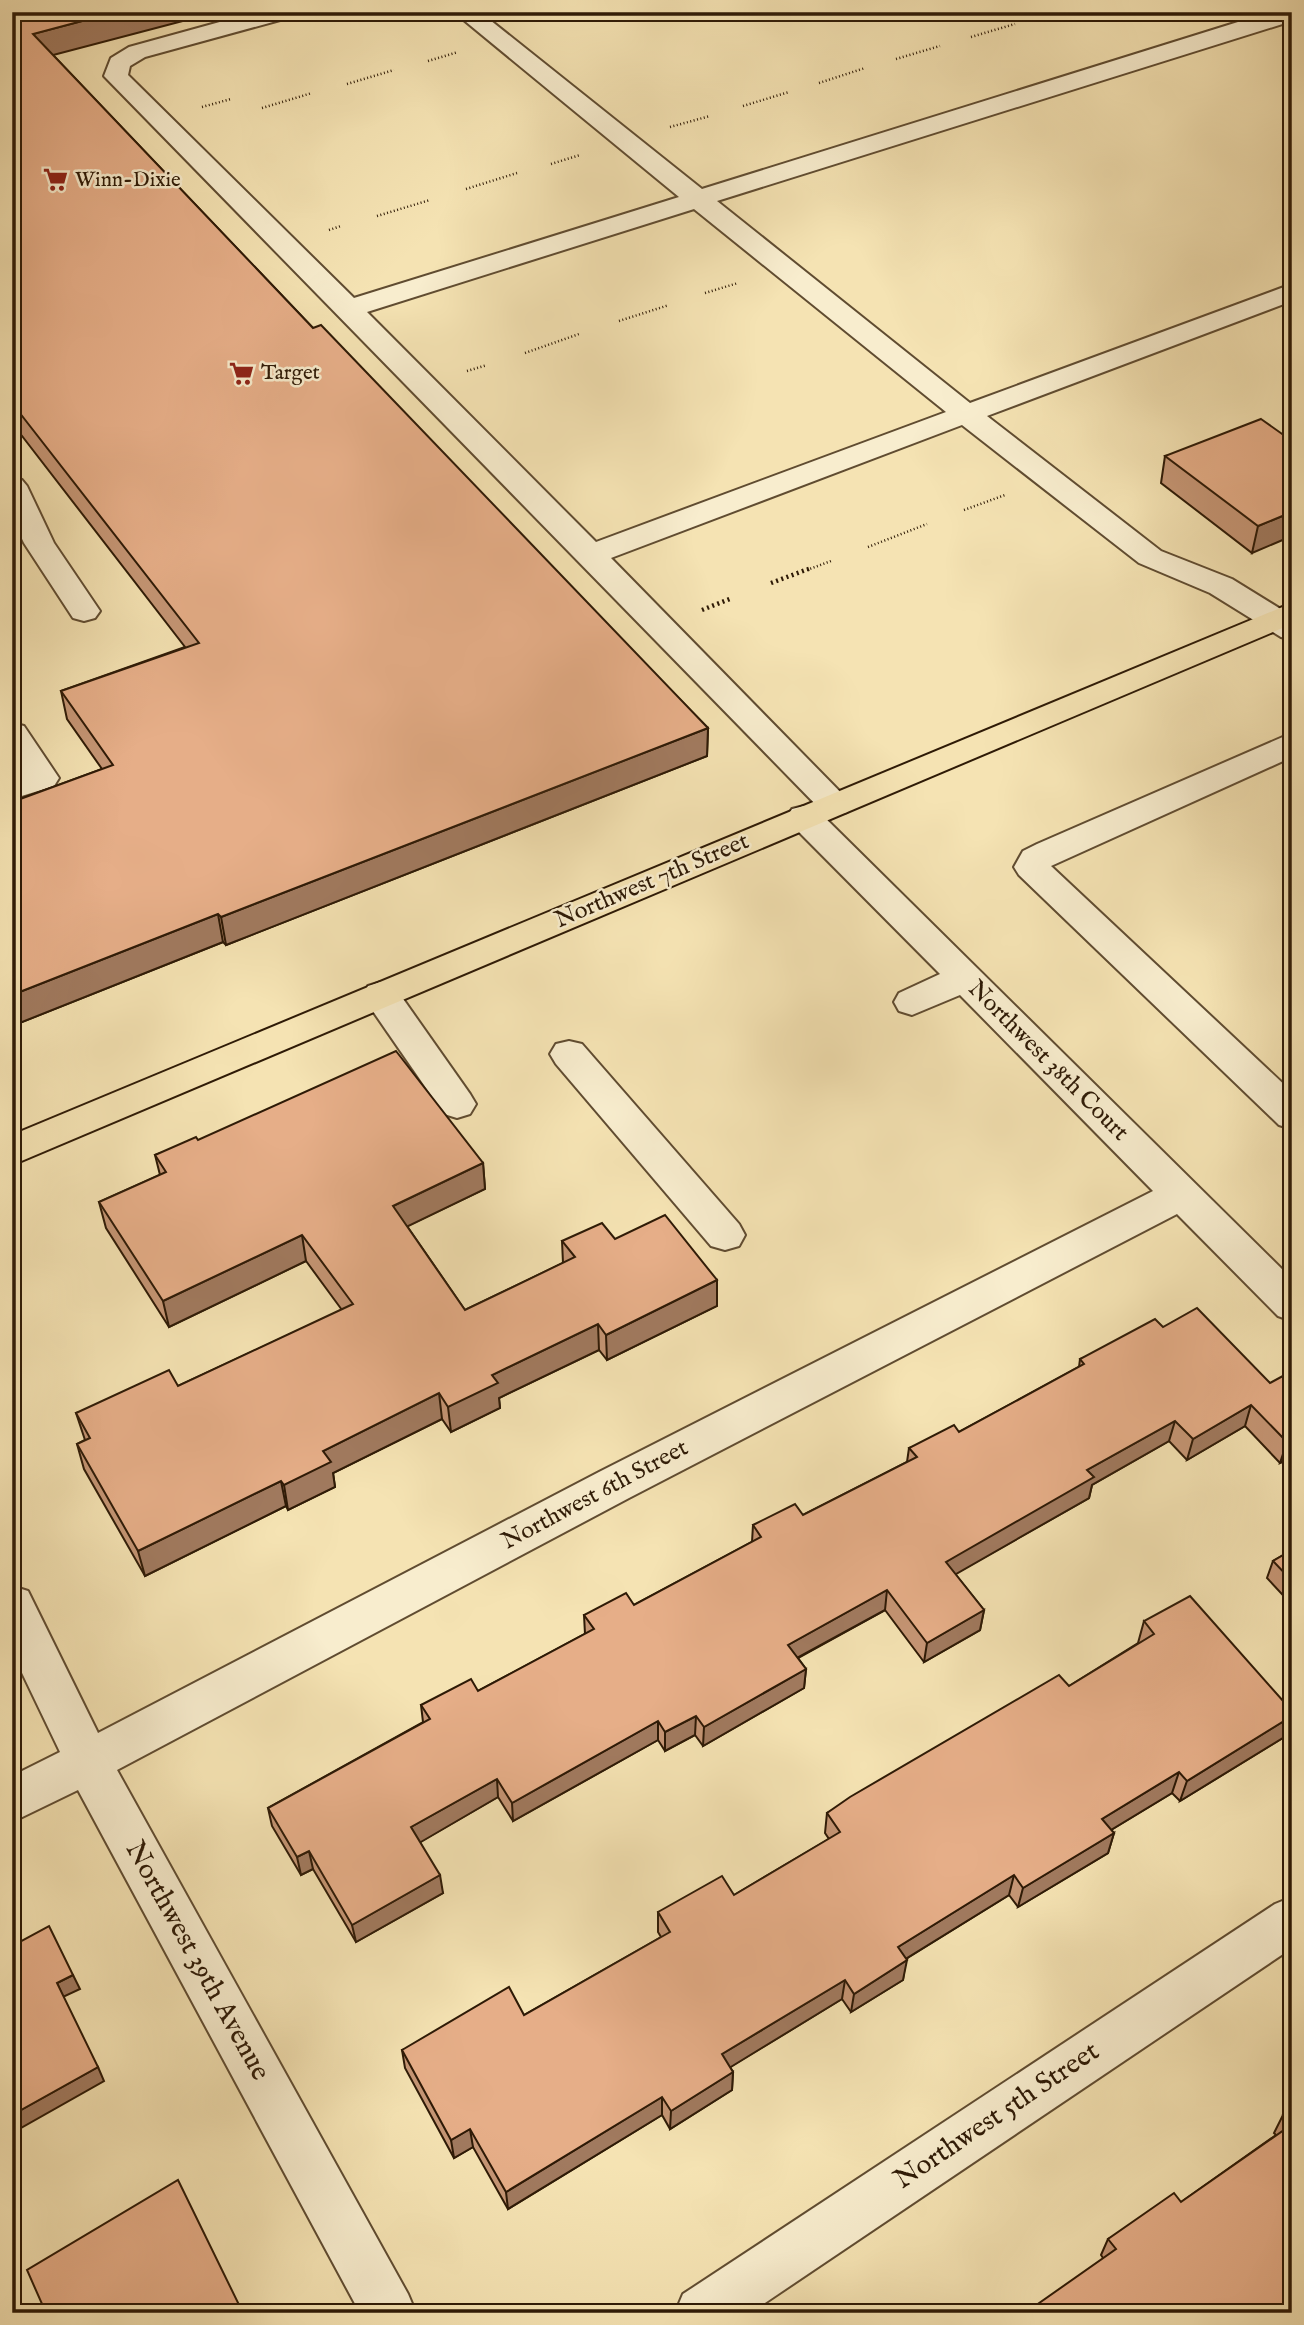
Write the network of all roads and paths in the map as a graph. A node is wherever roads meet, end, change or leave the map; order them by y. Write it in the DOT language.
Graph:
graph roads {
  1 [pos="283,12"];
  2 [pos="466,12"];
  3 [pos="1052,12"];
  4 [pos="1292,13"];
  5 [pos="1043,15"];
  6 [pos="1015,24"];
  7 [pos="971,37"];
  8 [pos="940,46"];
  9 [pos="464,51"];
  10 [pos="896,59"];
  11 [pos="428,61"];
  12 [pos="865,68"];
  13 [pos="394,70"];
  14 [pos="819,83"];
  15 [pos="347,84"];
  16 [pos="789,92"];
  17 [pos="312,93"];
  18 [pos="231,99"];
  19 [pos="214,104"];
  20 [pos="743,106"];
  21 [pos="262,108"];
  22 [pos="710,116"];
  23 [pos="668,128"];
  24 [pos="588,152"];
  25 [pos="551,164"];
  26 [pos="517,173"];
  27 [pos="466,189"];
  28 [pos="697,199"];
  29 [pos="430,200"];
  30 [pos="377,216"];
  31 [pos="744,281"];
  32 [pos="1292,292"];
  33 [pos="705,293"];
  34 [pos="669,305"];
  35 [pos="347,309"];
  36 [pos="619,321"];
  37 [pos="579,334"];
  38 [pos="525,353"];
  39 [pos="486,365"];
  40 [pos="466,372"];
  41 [pos="966,414"];
  42 [pos="12,486"];
  43 [pos="1008,494"];
  44 [pos="964,510"];
  45 [pos="927,524"];
  46 [pos="868,547"];
  47 [pos="590,555"];
  48 [pos="831,561"];
  49 [pos="771,583"];
  50 [pos="732,598"];
  51 [pos="701,610"];
  52 [pos="84,611"];
  53 [pos="1287,620"];
  54 [pos="12,733"];
  55 [pos="1292,744"];
  56 [pos="12,788"];
  57 [pos="820,810"];
  58 [pos="964,978"];
  59 [pos="381,995"];
  60 [pos="912,1002"];
  61 [pos="569,1054"];
  62 [pos="457,1104"];
  63 [pos="1292,1115"];
  64 [pos="12,1151"];
  65 [pos="1181,1194"];
  66 [pos="725,1235"];
  67 [pos="1292,1305"];
  68 [pos="12,1605"];
  69 [pos="88,1762"];
  70 [pos="12,1800"];
  71 [pos="1292,1920"];
  72 [pos="389,2313"];
  73 [pos="702,2313"];
  1 -- 35 [label="street, Northwest 38th Court"];
  2 -- 28 [label="street"];
  3 -- 5 [label="path"];
  4 -- 28 [label="street"];
  6 -- 7 [label="path"];
  8 -- 10 [label="path"];
  9 -- 11 [label="path"];
  12 -- 14 [label="path"];
  13 -- 15 [label="path"];
  16 -- 20 [label="path"];
  17 -- 21 [label="path"];
  18 -- 19 [label="path"];
  22 -- 23 [label="path"];
  24 -- 25 [label="path"];
  26 -- 27 [label="path"];
  28 -- 35 [label="street"];
  28 -- 41 [label="street"];
  29 -- 30 [label="path"];
  31 -- 33 [label="path"];
  32 -- 41 [label="street"];
  34 -- 36 [label="path"];
  35 -- 47 [label="street, Northwest 38th Court"];
  37 -- 38 [label="path"];
  39 -- 40 [label="path"];
  41 -- 47 [label="street"];
  41 -- 53 [label="street"];
  42 -- 52 [label="street"];
  43 -- 44 [label="path"];
  45 -- 46 [label="path"];
  47 -- 57 [label="street, Northwest 38th Court"];
  48 -- 49 [label="path"];
  50 -- 51 [label="path"];
  53 -- 57 [label="main road, Northwest 7th Street"];
  54 -- 56 [label="street"];
  55 -- 63 [label="street"];
  57 -- 58 [label="street, Northwest 38th Court"];
  57 -- 59 [label="main road, Northwest 7th Street"];
  58 -- 60 [label="street"];
  58 -- 65 [label="street, Northwest 38th Court"];
  59 -- 62 [label="street"];
  59 -- 64 [label="main road, Northwest 7th Street"];
  61 -- 66 [label="street"];
  65 -- 67 [label="street, Northwest 38th Court"];
  65 -- 69 [label="street, Northwest 6th Street"];
  68 -- 69 [label="street, Northwest 39th Avenue"];
  69 -- 70 [label="street, Northwest 6th Street"];
  69 -- 72 [label="street, Northwest 39th Avenue"];
  71 -- 73 [label="street, Northwest 5th Street"];
}
